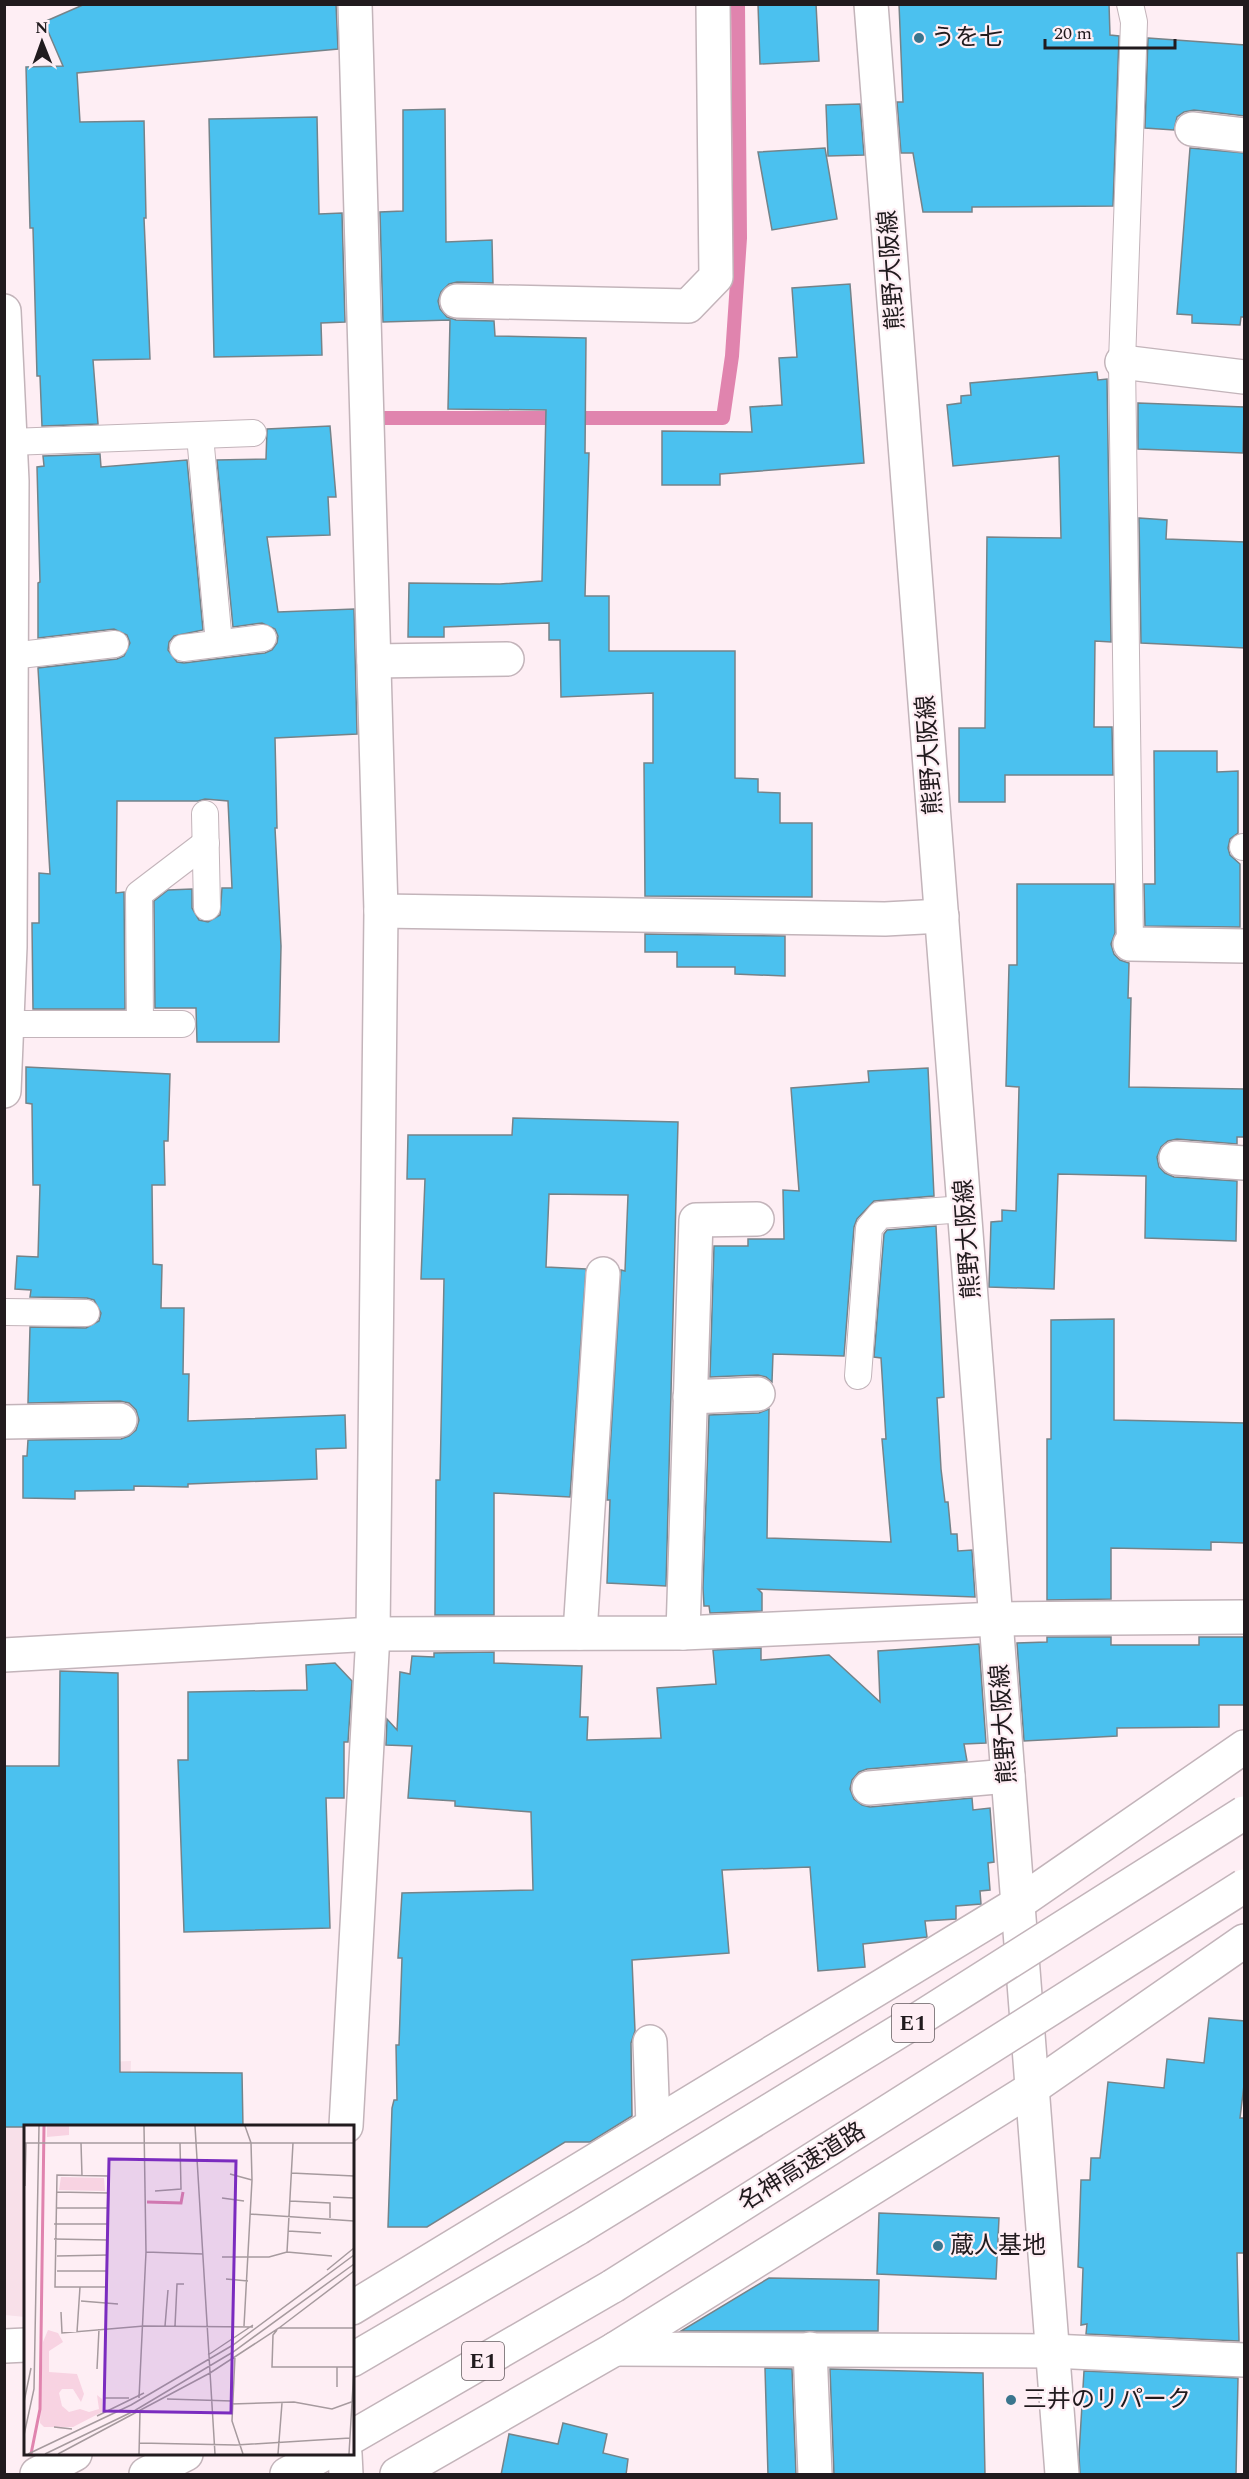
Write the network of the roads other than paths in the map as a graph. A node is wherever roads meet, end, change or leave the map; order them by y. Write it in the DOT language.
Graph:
graph roads {
  1 [pos="355,4"];
  2 [pos="712,4"];
  3 [pos="871,4"];
  4 [pos="1130,4"];
  5 [pos="1192,129"];
  6 [pos="1245,135"];
  7 [pos="457,302"];
  8 [pos="5,322"];
  9 [pos="1122,362"];
  10 [pos="1245,377"];
  11 [pos="253,433"];
  12 [pos="200,436"];
  13 [pos="10,442"];
  14 [pos="8,481"];
  15 [pos="263,638"];
  16 [pos="116,644"];
  17 [pos="219,644"];
  18 [pos="9,646"];
  19 [pos="183,648"];
  20 [pos="507,659"];
  21 [pos="374,661"];
  22 [pos="8,791"];
  23 [pos="205,814"];
  24 [pos="206,843"];
  25 [pos="207,907"];
  26 [pos="381,911"];
  27 [pos="942,916"];
  28 [pos="1130,944"];
  29 [pos="1245,946"];
  30 [pos="7,947"];
  31 [pos="7,1024"];
  32 [pos="140,1024"];
  33 [pos="182,1024"];
  34 [pos="4,1091"];
  35 [pos="1176,1158"];
  36 [pos="1245,1163"];
  37 [pos="965,1209"];
  38 [pos="757,1219"];
  39 [pos="603,1274"];
  40 [pos="4,1312"];
  41 [pos="86,1313"];
  42 [pos="858,1376"];
  43 [pos="758,1394"];
  44 [pos="690,1396"];
  45 [pos="120,1420"];
  46 [pos="4,1422"];
  47 [pos="1245,1617"];
  48 [pos="997,1619"];
  49 [pos="580,1633"];
  50 [pos="682,1633"];
  51 [pos="374,1634"];
  52 [pos="5,1648"];
  53 [pos="1245,1747"];
  54 [pos="1008,1776"];
  55 [pos="869,1788"];
  56 [pos="1245,1813"];
  57 [pos="1245,1886"];
  58 [pos="1017,1904"];
  59 [pos="1245,1941"];
  60 [pos="650,2042"];
  61 [pos="1030,2089"];
  62 [pos="346,2125"];
  63 [pos="653,2125"];
  64 [pos="354,2307"];
  65 [pos="24,2345"];
  66 [pos="5,2346"];
  67 [pos="615,2349"];
  68 [pos="810,2349"];
  69 [pos="1052,2351"];
  70 [pos="354,2359"];
  71 [pos="1245,2360"];
  72 [pos="354,2436"];
  73 [pos="73,2455"];
  74 [pos="184,2455"];
  75 [pos="322,2455"];
  76 [pos="345,2455"];
  77 [pos="37,2475"];
  78 [pos="146,2475"];
  79 [pos="287,2475"];
  80 [pos="346,2475"];
  81 [pos="397,2475"];
  82 [pos="815,2475"];
  83 [pos="1062,2475"];
  1 -- 21 [label="main road"];
  2 -- 7 [label="main road"];
  3 -- 27 [label="main road, 熊野大阪線"];
  4 -- 9 [label="lane"];
  5 -- 6 [label="main road"];
  8 -- 13 [label="main road"];
  9 -- 10 [label="main road"];
  9 -- 28 [label="lane"];
  11 -- 12 [label="lane"];
  12 -- 13 [label="lane"];
  12 -- 17 [label="lane"];
  13 -- 14 [label="main road"];
  14 -- 18 [label="main road"];
  15 -- 17 [label="lane"];
  16 -- 18 [label="lane"];
  17 -- 19 [label="lane"];
  18 -- 22 [label="main road"];
  20 -- 21 [label="main road"];
  21 -- 26 [label="main road"];
  22 -- 30 [label="main road"];
  23 -- 24 [label="lane"];
  24 -- 25 [label="lane"];
  24 -- 32 [label="lane"];
  26 -- 27 [label="main road"];
  26 -- 51 [label="main road"];
  27 -- 37 [label="main road, 熊野大阪線"];
  28 -- 29 [label="main road"];
  30 -- 31 [label="main road"];
  31 -- 32 [label="lane"];
  31 -- 34 [label="main road"];
  32 -- 33 [label="lane"];
  35 -- 36 [label="main road"];
  37 -- 42 [label="lane"];
  37 -- 48 [label="main road, 熊野大阪線"];
  38 -- 44 [label="main road"];
  39 -- 49 [label="main road"];
  40 -- 41 [label="lane"];
  43 -- 44 [label="main road"];
  44 -- 50 [label="main road"];
  45 -- 46 [label="main road"];
  47 -- 48 [label="main road"];
  48 -- 50 [label="main road"];
  48 -- 54 [label="main road, 熊野大阪線"];
  49 -- 50 [label="main road"];
  49 -- 51 [label="main road"];
  51 -- 52 [label="main road"];
  51 -- 62 [label="main road"];
  53 -- 58 [label="main road"];
  54 -- 55 [label="main road"];
  54 -- 58 [label="main road, 熊野大阪線"];
  56 -- 70 [label="main road, E1, bridge"];
  57 -- 72 [label="main road, 名神高速道路 / E1, bridge"];
  58 -- 61 [label="main road, 熊野大阪線"];
  58 -- 63 [label="main road"];
  59 -- 61 [label="main road"];
  60 -- 63 [label="main road"];
  61 -- 67 [label="main road"];
  61 -- 69 [label="main road, 熊野大阪線"];
  63 -- 64 [label="main road"];
  65 -- 66 [label="main road"];
  67 -- 68 [label="main road"];
  67 -- 81 [label="main road"];
  68 -- 69 [label="main road"];
  68 -- 82 [label="main road"];
  69 -- 71 [label="main road"];
  69 -- 83 [label="main road, 熊野大阪線"];
  73 -- 77 [label="main road"];
  74 -- 78 [label="main road"];
  75 -- 79 [label="main road"];
  76 -- 80 [label="main road"];
}
